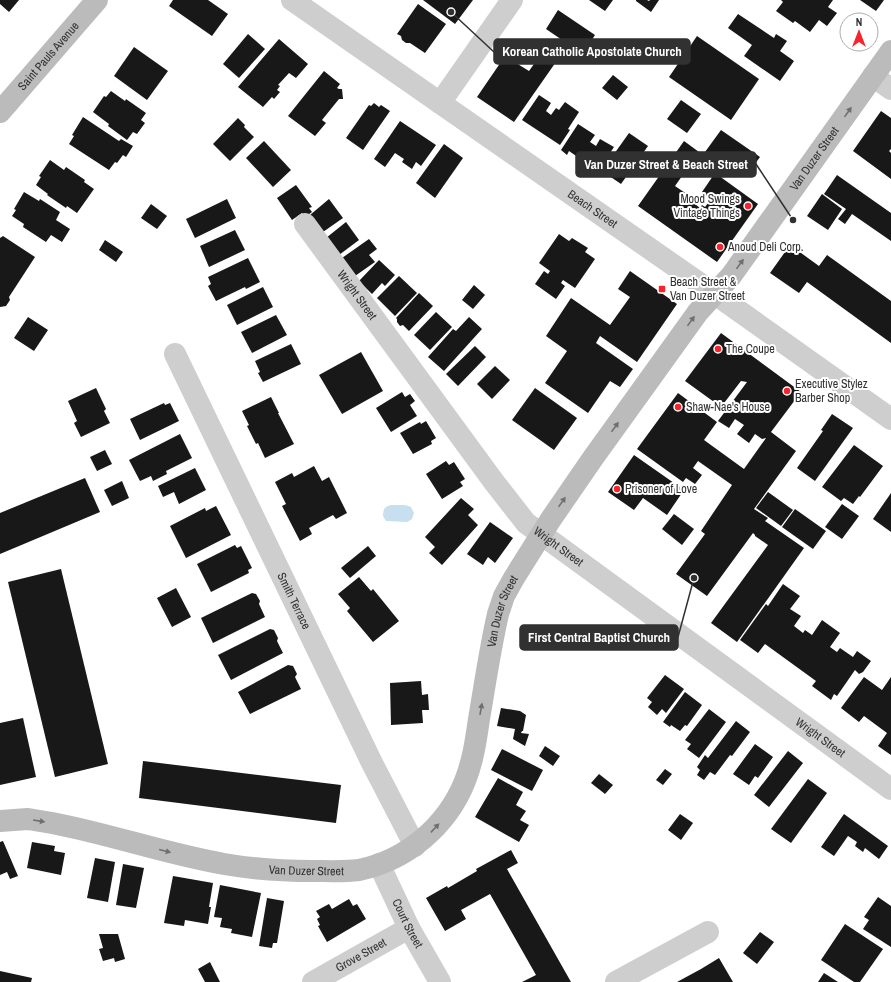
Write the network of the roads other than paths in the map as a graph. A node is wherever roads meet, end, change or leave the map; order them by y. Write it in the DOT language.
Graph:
graph roads {
  1 [pos="97,0"];
  2 [pos="292,0"];
  3 [pos="512,0"];
  4 [pos="891,51"];
  5 [pos="873,76"];
  6 [pos="891,89"];
  7 [pos="440,103"];
  8 [pos="0,112"];
  9 [pos="305,224"];
  10 [pos="715,294"];
  11 [pos="175,354"];
  12 [pos="891,419"];
  13 [pos="541,535"];
  14 [pos="891,789"];
  15 [pos="0,821"];
  16 [pos="415,846"];
  17 [pos="379,864"];
  18 [pos="409,928"];
  19 [pos="708,932"];
  20 [pos="313,982"];
  21 [pos="440,982"];
  22 [pos="616,982"];
  1 -- 8 [label="main road, Saint Pauls Avenue"];
  2 -- 7 [label="street, Beach Street"];
  3 -- 7 [label="street"];
  4 -- 5 [label="main road, Van Duzer Street"];
  5 -- 6 [label="street"];
  10 -- 5 [label="main road, Van Duzer Street, one-way"];
  7 -- 10 [label="street, Beach Street"];
  9 -- 13 [label="street, Wright Street"];
  10 -- 12 [label="street, Beach Street"];
  13 -- 10 [label="main road, Van Duzer Street, one-way"];
  11 -- 16 [label="street, Smith Terrace"];
  13 -- 14 [label="street, Wright Street"];
  16 -- 13 [label="main road, Van Duzer Street, one-way"];
  15 -- 17 [label="main road, Van Duzer Street, one-way"];
  16 -- 17 [label="main road, Van Duzer Street"];
  17 -- 18 [label="street, Court Street"];
  18 -- 20 [label="street, Grove Street"];
  18 -- 21 [label="street, Court Street"];
  19 -- 22 [label="street"];
}
